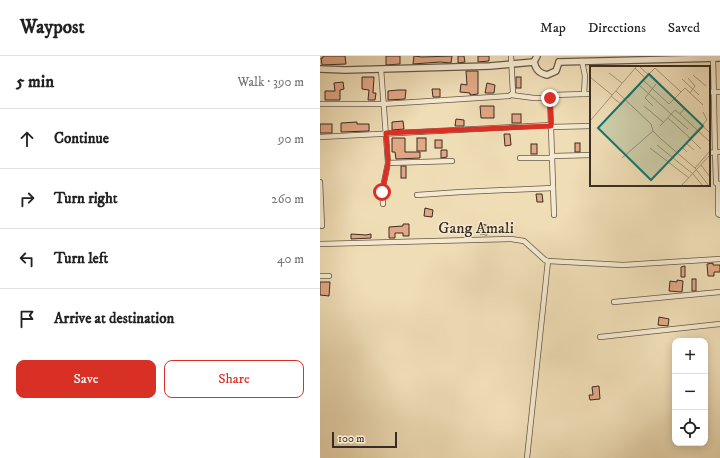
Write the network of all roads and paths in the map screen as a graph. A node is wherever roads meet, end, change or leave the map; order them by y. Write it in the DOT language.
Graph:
graph roads {
  1 [pos="511,56"];
  2 [pos="713,57"];
  3 [pos="720,58"];
  4 [pos="536,59"];
  5 [pos="558,59"];
  6 [pos="582,61"];
  7 [pos="511,65"];
  8 [pos="320,69"];
  9 [pos="381,69"];
  10 [pos="711,92"];
  11 [pos="720,92"];
  12 [pos="584,94"];
  13 [pos="590,94"];
  14 [pos="511,95"];
  15 [pos="550,98"];
  16 [pos="320,104"];
  17 [pos="383,104"];
  18 [pos="551,126"];
  19 [pos="590,126"];
  20 [pos="386,133"];
  21 [pos="320,138"];
  22 [pos="718,152"];
  23 [pos="590,155"];
  24 [pos="552,157"];
  25 [pos="520,158"];
  26 [pos="452,161"];
  27 [pos="388,163"];
  28 [pos="320,182"];
  29 [pos="719,184"];
  30 [pos="553,188"];
  31 [pos="417,195"];
  32 [pos="383,204"];
  33 [pos="720,214"];
  34 [pos="554,216"];
  35 [pos="322,226"];
  36 [pos="320,244"];
  37 [pos="720,259"];
  38 [pos="548,261"];
  39 [pos="320,276"];
  40 [pos="329,276"];
  41 [pos="720,292"];
  42 [pos="614,302"];
  43 [pos="720,324"];
  44 [pos="600,337"];
  45 [pos="527,458"];
  1 -- 7 [label="street"];
  2 -- 3 [label="street"];
  2 -- 6 [label="street"];
  2 -- 10 [label="street"];
  4 -- 5 [label="street"];
  4 -- 7 [label="street"];
  5 -- 6 [label="street"];
  6 -- 12 [label="street"];
  7 -- 9 [label="street"];
  7 -- 14 [label="street"];
  8 -- 9 [label="street"];
  9 -- 17 [label="street"];
  10 -- 11 [label="street"];
  10 -- 22 [label="street"];
  12 -- 13 [label="street"];
  12 -- 15 [label="street"];
  14 -- 15 [label="street"];
  14 -- 17 [label="street"];
  15 -- 18 [label="street"];
  16 -- 17 [label="street"];
  17 -- 20 [label="street"];
  18 -- 19 [label="street"];
  18 -- 20 [label="street"];
  18 -- 24 [label="street"];
  20 -- 21 [label="street"];
  20 -- 27 [label="street"];
  22 -- 29 [label="street"];
  23 -- 24 [label="street"];
  24 -- 25 [label="street"];
  24 -- 30 [label="street"];
  26 -- 27 [label="street"];
  27 -- 32 [label="street"];
  28 -- 35 [label="street"];
  29 -- 33 [label="street"];
  30 -- 31 [label="street"];
  30 -- 34 [label="street"];
  36 -- 38 [label="street, Gang Amali"];
  37 -- 38 [label="street"];
  38 -- 45 [label="street"];
  39 -- 40 [label="street"];
  41 -- 42 [label="street"];
  43 -- 44 [label="street"];
}
